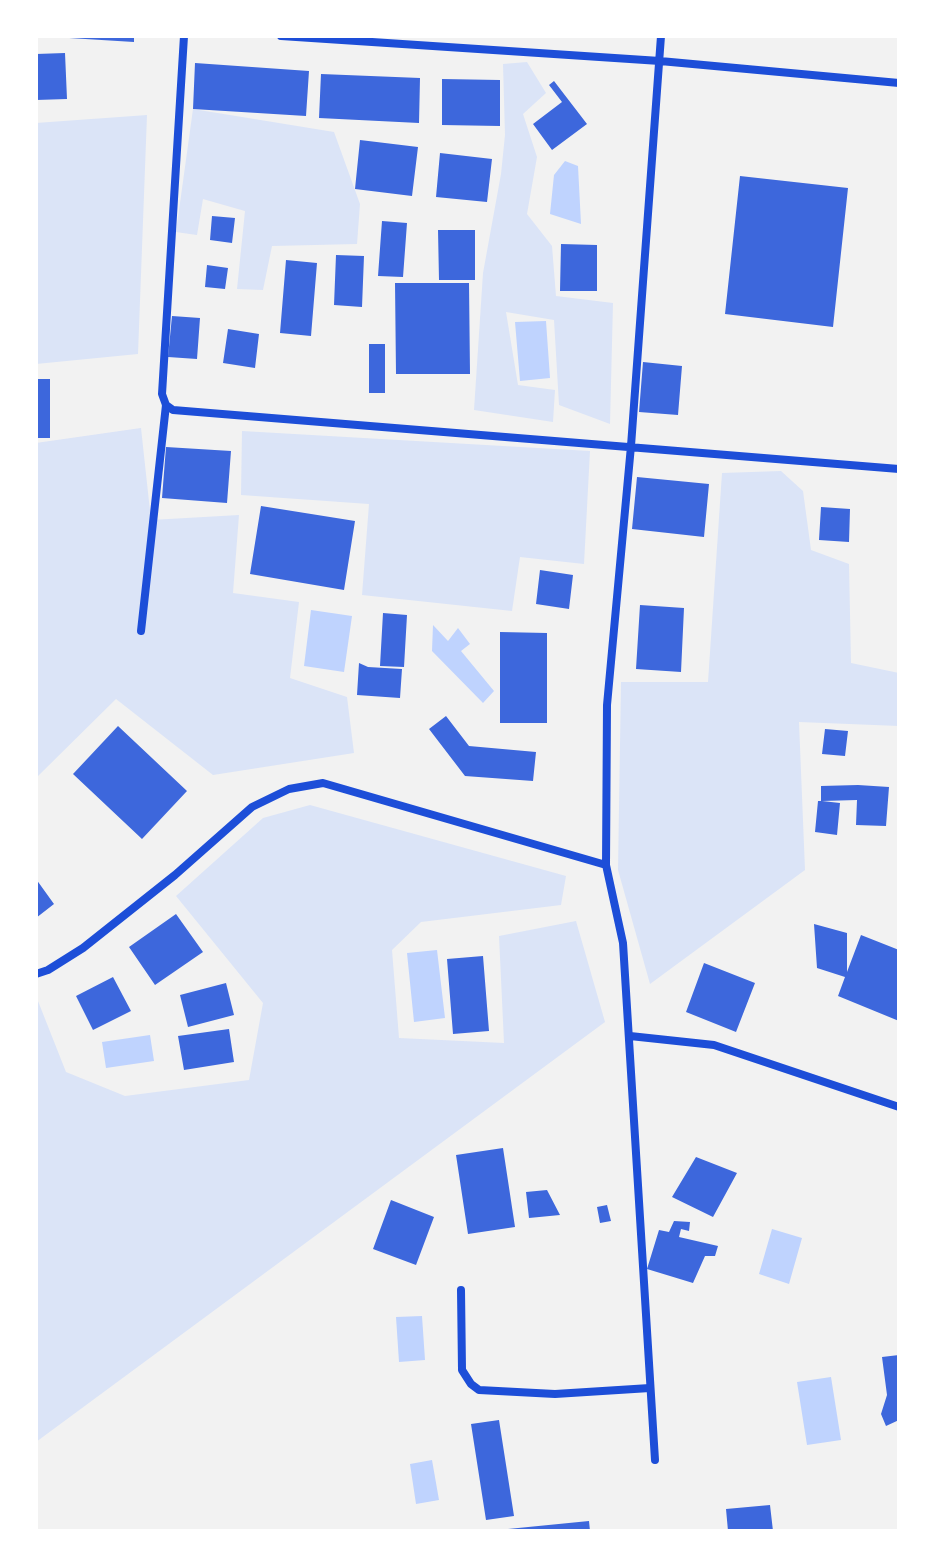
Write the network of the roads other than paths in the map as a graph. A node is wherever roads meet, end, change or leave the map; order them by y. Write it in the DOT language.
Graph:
graph roads {
  1 [pos="184,36"];
  2 [pos="281,36"];
  3 [pos="661,36"];
  4 [pos="660,61"];
  5 [pos="899,83"];
  6 [pos="166,405"];
  7 [pos="631,446"];
  8 [pos="899,469"];
  9 [pos="141,631"];
  10 [pos="606,865"];
  11 [pos="36,974"];
  12 [pos="630,1036"];
  13 [pos="899,1107"];
  14 [pos="461,1290"];
  15 [pos="650,1388"];
  16 [pos="655,1460"];
  1 -- 6 [label="street"];
  2 -- 4 [label="street"];
  3 -- 4 [label="street"];
  4 -- 5 [label="street"];
  4 -- 7 [label="street"];
  6 -- 7 [label="street"];
  6 -- 9 [label="street"];
  7 -- 8 [label="street"];
  7 -- 10 [label="street"];
  10 -- 11 [label="street"];
  10 -- 12 [label="street"];
  12 -- 13 [label="street"];
  12 -- 15 [label="street"];
  14 -- 15 [label="street"];
  15 -- 16 [label="street"];
}
